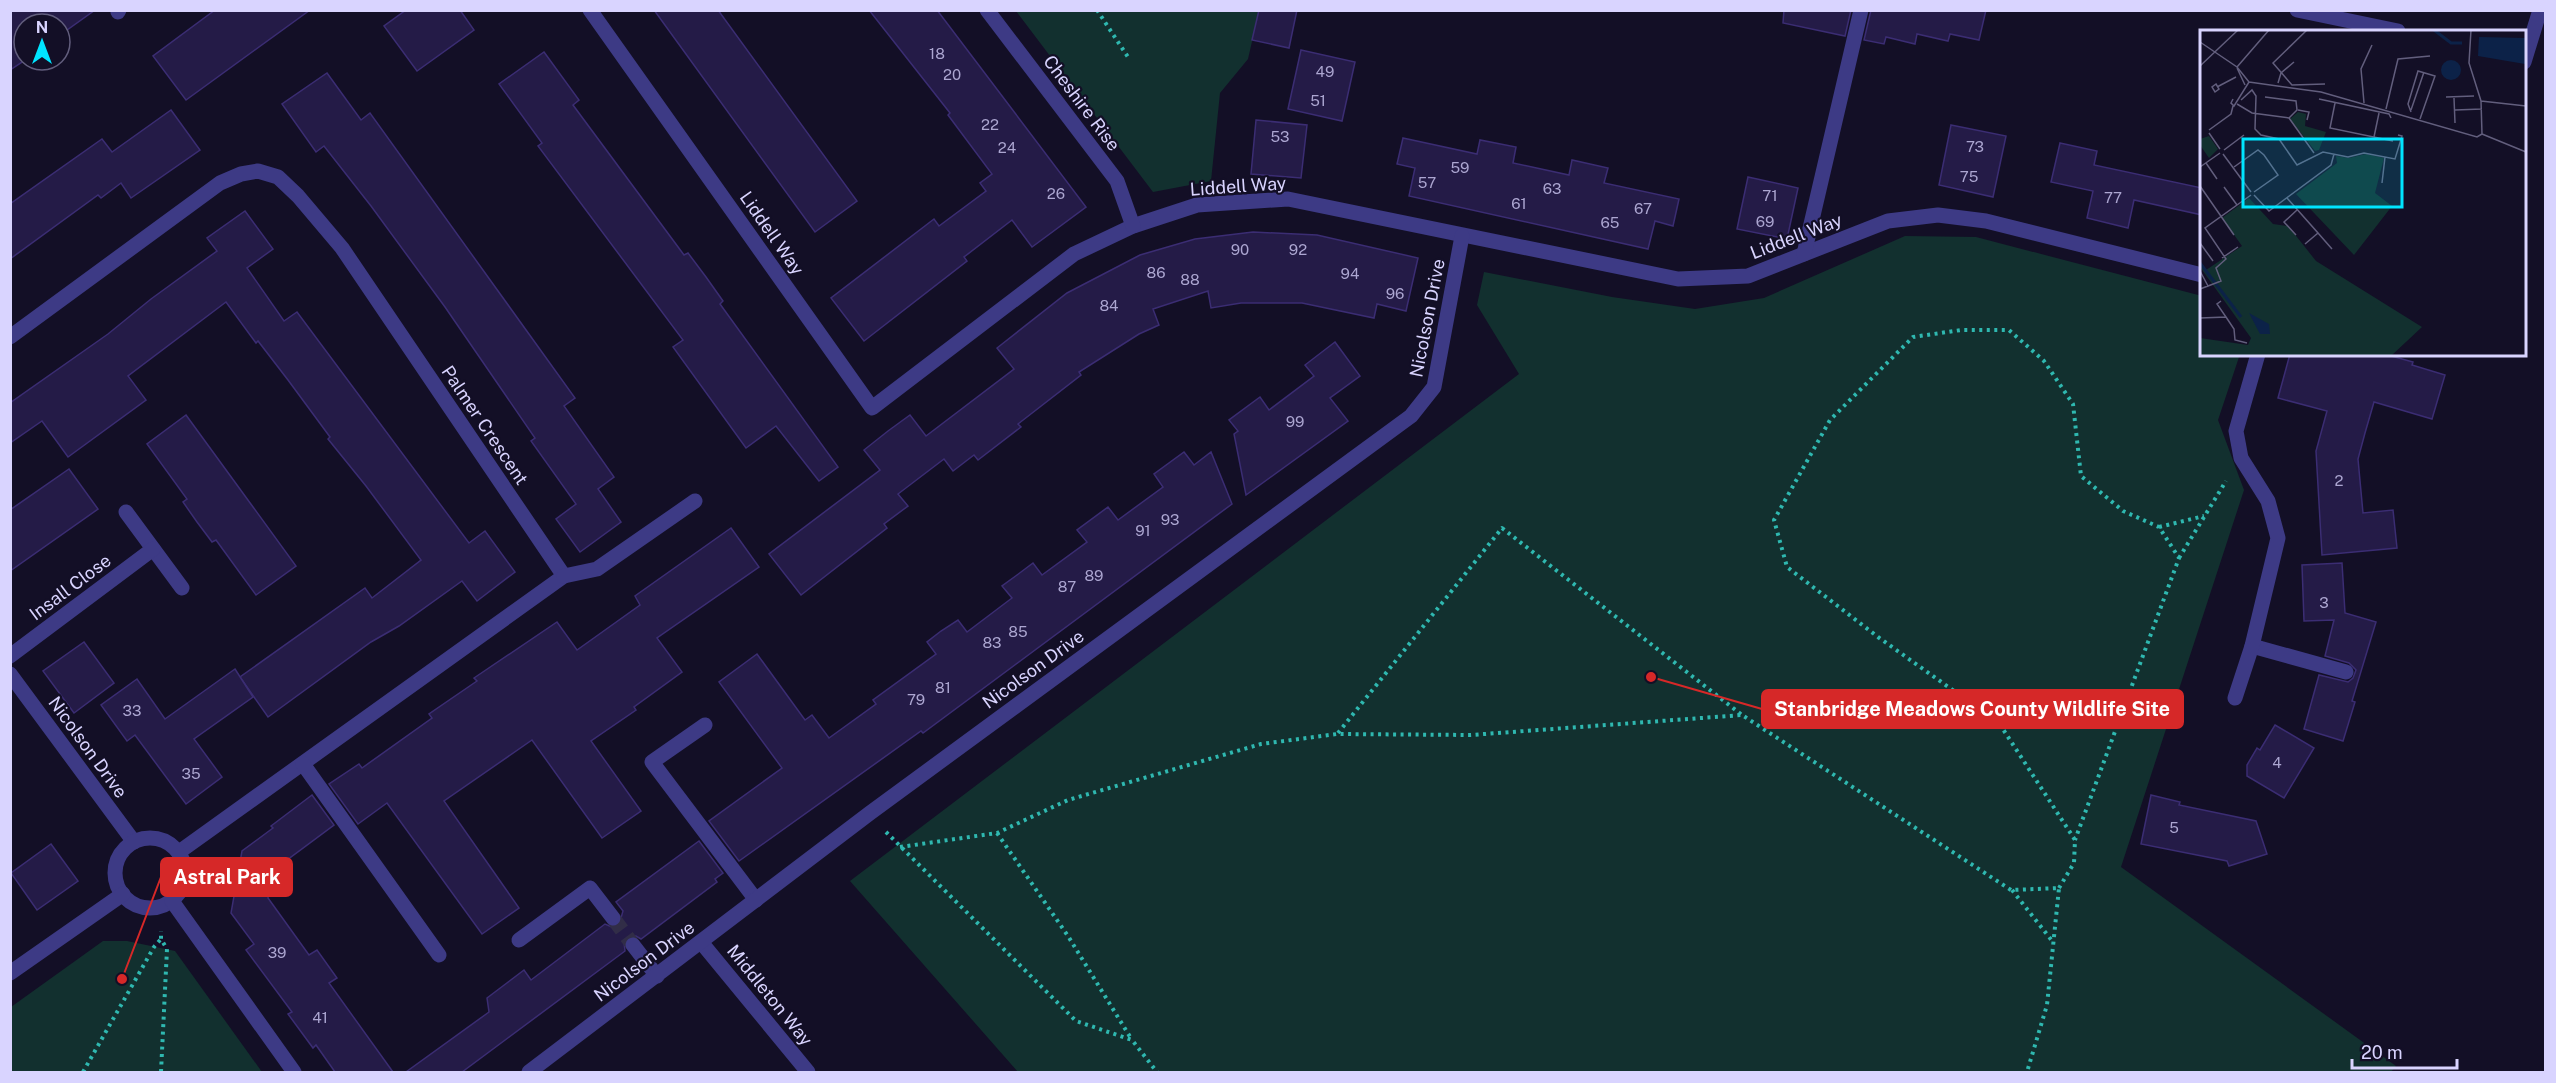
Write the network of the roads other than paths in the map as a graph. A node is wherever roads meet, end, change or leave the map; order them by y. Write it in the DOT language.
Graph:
graph roads {
  1 [pos="590,10"];
  2 [pos="987,10"];
  3 [pos="1861,10"];
  4 [pos="2297,10"];
  5 [pos="2540,10"];
  6 [pos="2393,30"];
  7 [pos="2526,56"];
  8 [pos="1133,226"];
  9 [pos="1462,236"];
  10 [pos="1804,254"];
  11 [pos="2200,274"];
  12 [pos="10,337"];
  13 [pos="2257,356"];
  14 [pos="695,501"];
  15 [pos="126,512"];
  16 [pos="153,549"];
  17 [pos="564,576"];
  18 [pos="182,588"];
  19 [pos="2252,646"];
  20 [pos="10,656"];
  21 [pos="2346,672"];
  22 [pos="10,674"];
  23 [pos="2235,698"];
  24 [pos="705,725"];
  25 [pos="303,764"];
  26 [pos="134,842"];
  27 [pos="179,852"];
  28 [pos="123,894"];
  29 [pos="756,900"];
  30 [pos="167,904"];
  31 [pos="613,918"];
  32 [pos="519,940"];
  33 [pos="701,942"];
  34 [pos="633,945"];
  35 [pos="439,955"];
  36 [pos="10,973"];
  37 [pos="657,975"];
  38 [pos="294,1072"];
  39 [pos="529,1072"];
  40 [pos="808,1072"];
  1 -- 8 [label="street, Liddell Way"];
  2 -- 8 [label="street, Cheshire Rise"];
  3 -- 10 [label="street"];
  4 -- 6 [label="street"];
  5 -- 7 [label="street"];
  8 -- 9 [label="street, Liddell Way"];
  9 -- 10 [label="street, Liddell Way"];
  9 -- 29 [label="street, Nicolson Drive"];
  10 -- 11 [label="street, Liddell Way"];
  12 -- 17 [label="street, Palmer Crescent"];
  13 -- 19 [label="street"];
  14 -- 17 [label="street"];
  15 -- 16 [label="street"];
  16 -- 18 [label="street"];
  16 -- 20 [label="street, Insall Close"];
  17 -- 25 [label="street"];
  19 -- 21 [label="street"];
  19 -- 23 [label="street"];
  22 -- 26 [label="street, Nicolson Drive"];
  24 -- 29 [label="street"];
  25 -- 27 [label="street"];
  25 -- 35 [label="street"];
  26 -- 27 [label="street"];
  26 -- 28 [label="street"];
  27 -- 30 [label="street"];
  28 -- 30 [label="street"];
  28 -- 36 [label="street"];
  29 -- 33 [label="street, Nicolson Drive"];
  30 -- 38 [label="street"];
  31 -- 32 [label="street"];
  33 -- 37 [label="street, Nicolson Drive"];
  33 -- 40 [label="street, Middleton Way"];
  34 -- 37 [label="street"];
  37 -- 39 [label="street, Nicolson Drive"];
}
